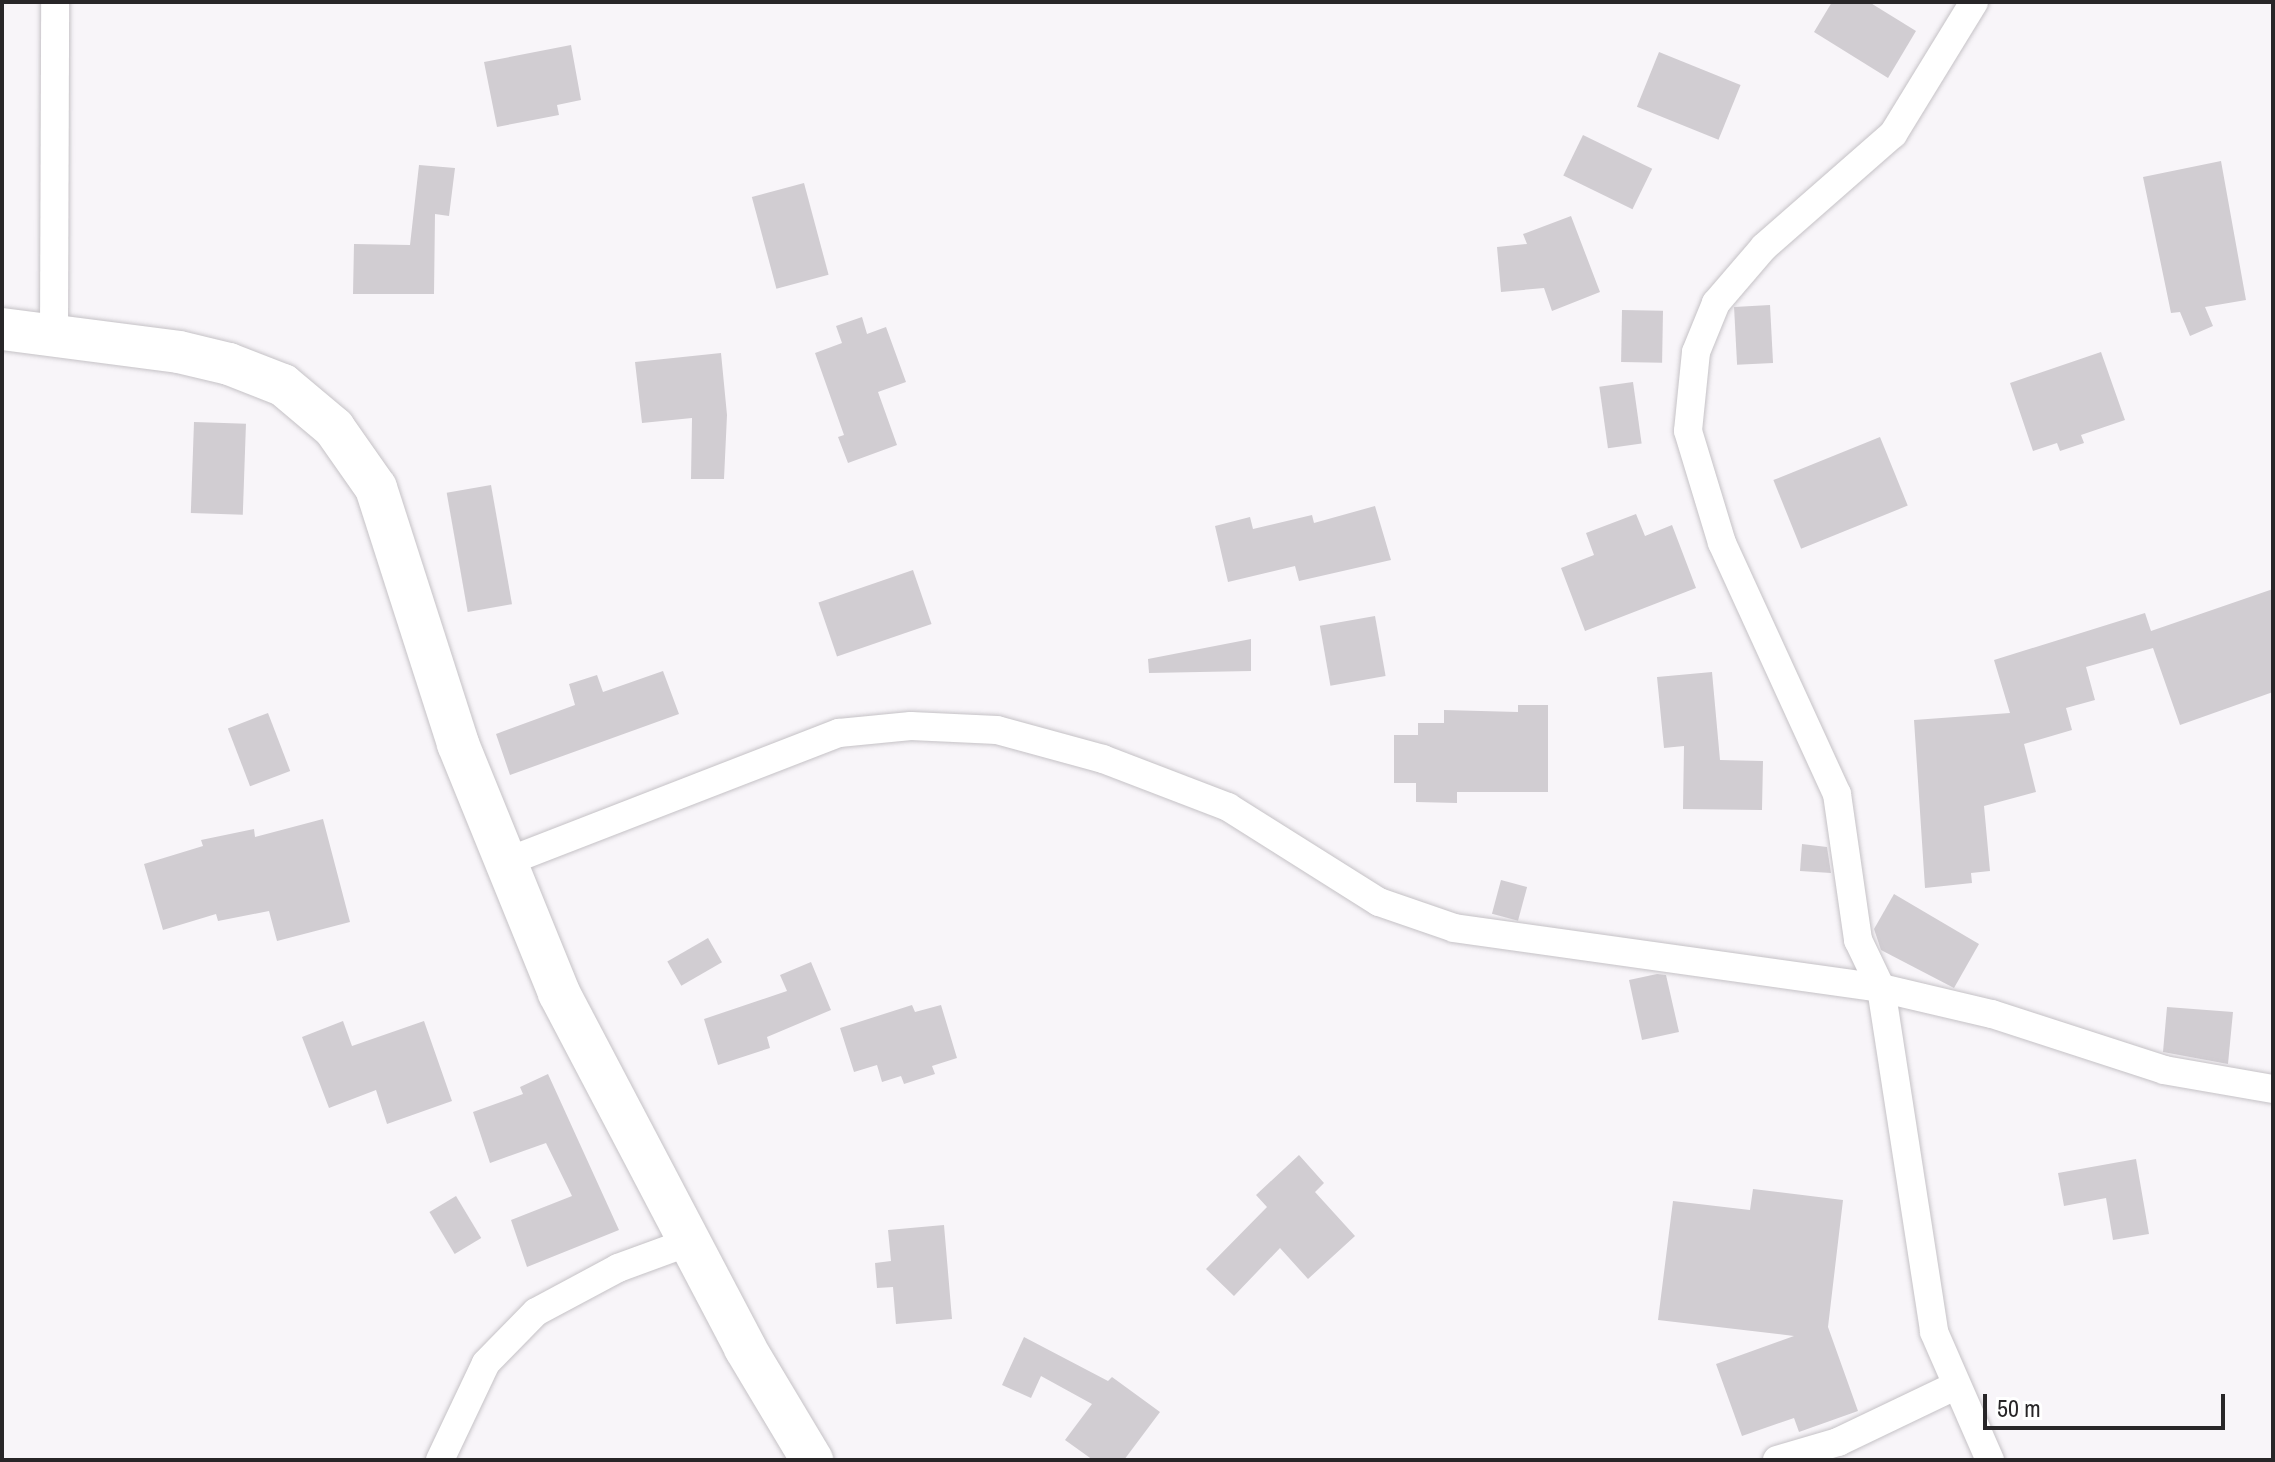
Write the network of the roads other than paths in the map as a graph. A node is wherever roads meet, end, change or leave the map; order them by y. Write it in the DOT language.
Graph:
graph roads {
  1 [pos="55,2"];
  2 [pos="1974,2"];
  3 [pos="2,329"];
  4 [pos="54,335"];
  5 [pos="506,862"];
  6 [pos="1881,988"];
  7 [pos="2273,1089"];
  8 [pos="689,1242"];
  9 [pos="1955,1386"];
  10 [pos="440,1460"];
  11 [pos="812,1460"];
  12 [pos="1777,1460"];
  13 [pos="1990,1460"];
  1 -- 4 [label="street"];
  2 -- 6 [label="street"];
  3 -- 4 [label="main road"];
  4 -- 5 [label="main road"];
  5 -- 6 [label="street"];
  5 -- 8 [label="main road"];
  6 -- 7 [label="street"];
  6 -- 9 [label="street"];
  8 -- 10 [label="street"];
  8 -- 11 [label="main road"];
  9 -- 12 [label="street"];
  9 -- 13 [label="street"];
}
